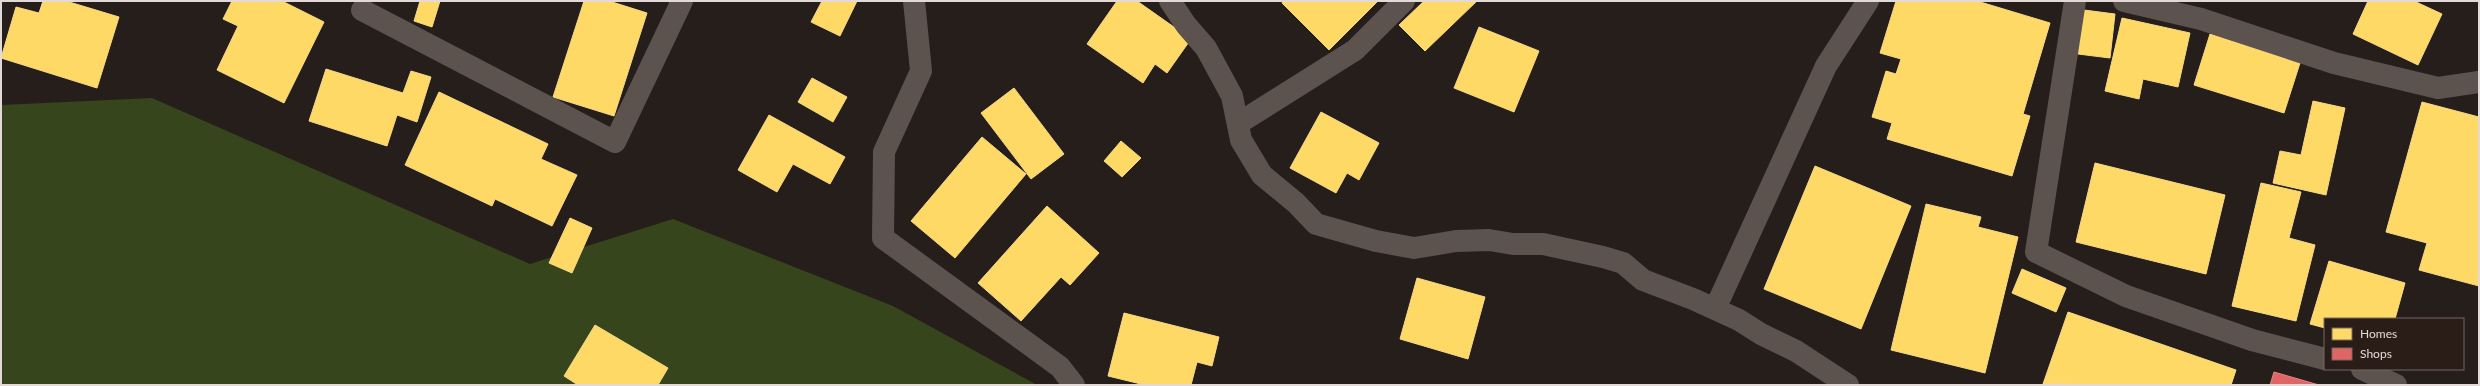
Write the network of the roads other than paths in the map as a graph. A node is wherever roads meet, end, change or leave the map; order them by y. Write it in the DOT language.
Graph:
graph roads {
  1 [pos="682,1"];
  2 [pos="914,1"];
  3 [pos="1170,1"];
  4 [pos="1404,1"];
  5 [pos="1868,1"];
  6 [pos="2075,1"];
  7 [pos="2124,1"];
  8 [pos="362,10"];
  9 [pos="2479,82"];
  10 [pos="1239,123"];
  11 [pos="1715,309"];
  12 [pos="2324,359"];
  13 [pos="2364,370"];
  14 [pos="1074,385"];
  15 [pos="1848,385"];
  16 [pos="2396,385"];
  1 -- 8 [label="street"];
  2 -- 14 [label="street"];
  3 -- 10 [label="street"];
  4 -- 10 [label="street"];
  5 -- 11 [label="street"];
  6 -- 12 [label="street"];
  7 -- 9 [label="street"];
  10 -- 11 [label="street"];
  11 -- 15 [label="street"];
  13 -- 16 [label="street"];
}
